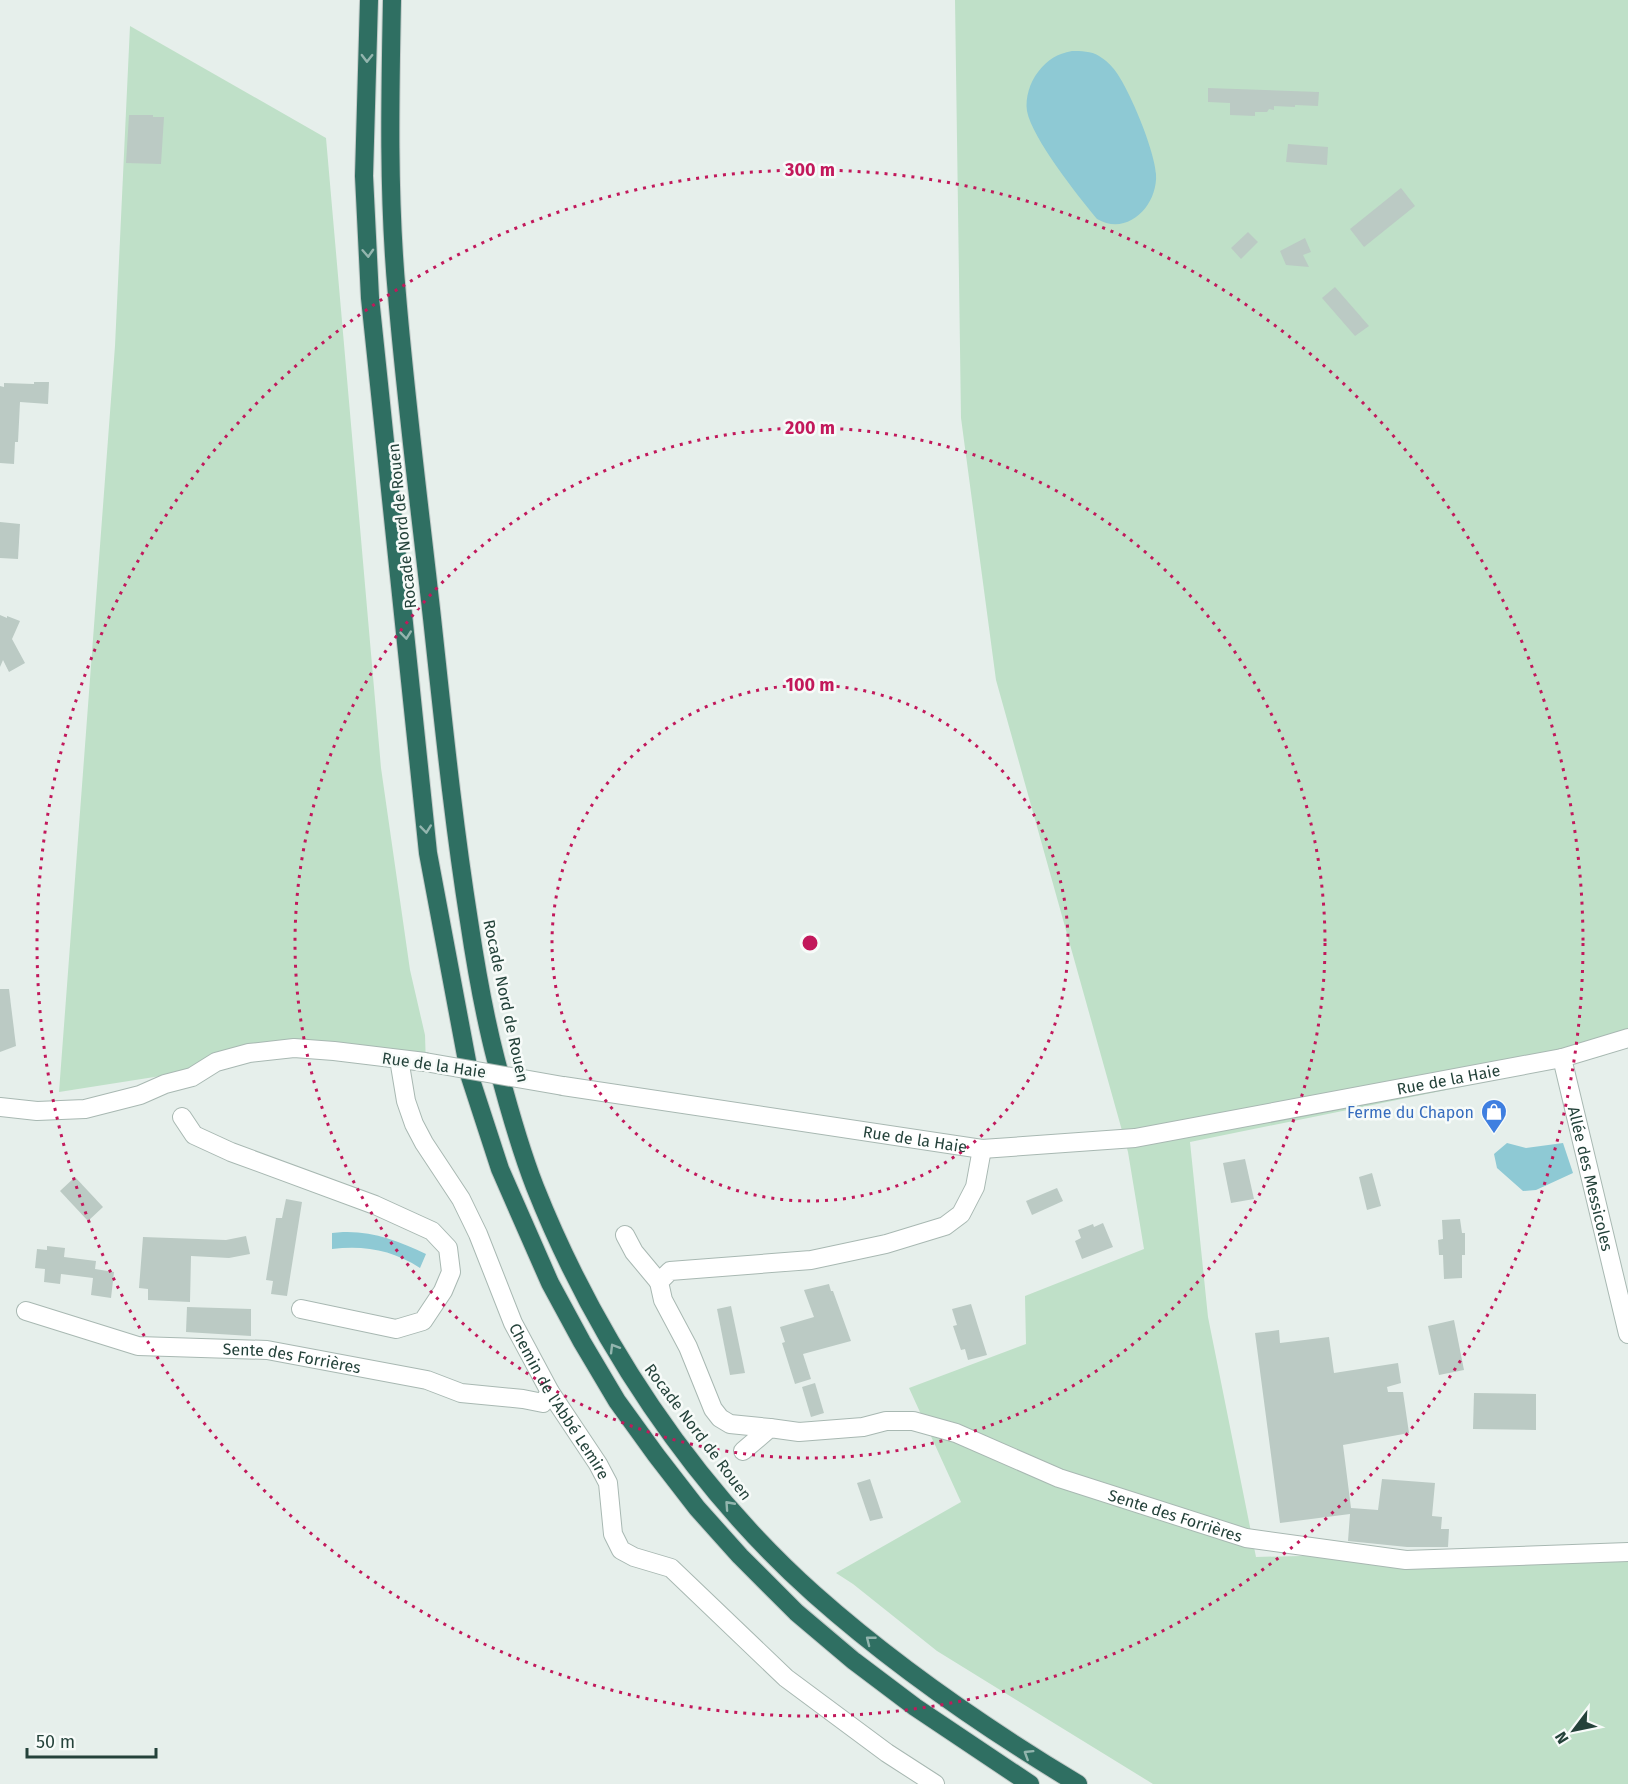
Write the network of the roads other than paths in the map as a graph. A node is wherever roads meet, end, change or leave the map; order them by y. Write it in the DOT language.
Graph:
graph roads {
  1 [pos="363,0"];
  2 [pos="369,0"];
  3 [pos="392,0"];
  4 [pos="367,24"];
  5 [pos="1628,1038"];
  6 [pos="1562,1058"];
  7 [pos="399,1059"];
  8 [pos="0,1107"];
  9 [pos="182,1117"];
  10 [pos="982,1149"];
  11 [pos="625,1234"];
  12 [pos="659,1282"];
  13 [pos="302,1309"];
  14 [pos="26,1311"];
  15 [pos="1628,1334"];
  16 [pos="550,1392"];
  17 [pos="770,1428"];
  18 [pos="743,1451"];
  19 [pos="1628,1552"];
  20 [pos="935,1784"];
  21 [pos="1030,1784"];
  22 [pos="1078,1784"];
  1 -- 4 [label="highway"];
  2 -- 4 [label="highway, Rocade Nord de Rouen"];
  22 -- 3 [label="highway, Rocade Nord de Rouen, one-way"];
  4 -- 21 [label="highway, Rocade Nord de Rouen, one-way"];
  5 -- 6 [label="street, Rue de la Haie"];
  6 -- 10 [label="street, Rue de la Haie"];
  6 -- 15 [label="street, Allée des Messicoles"];
  7 -- 8 [label="street, Rue de la Haie"];
  7 -- 10 [label="street, Rue de la Haie, bridge"];
  7 -- 16 [label="street, Chemin de l'Abbé Lemire"];
  9 -- 13 [label="street"];
  10 -- 12 [label="street, Rue de la Haie"];
  11 -- 12 [label="street"];
  12 -- 17 [label="street"];
  14 -- 16 [label="street, Sente des Forrières"];
  16 -- 20 [label="street, Chemin de l'Abbé Lemire"];
  17 -- 18 [label="street"];
  17 -- 19 [label="street, Sente des Forrières"];
}
